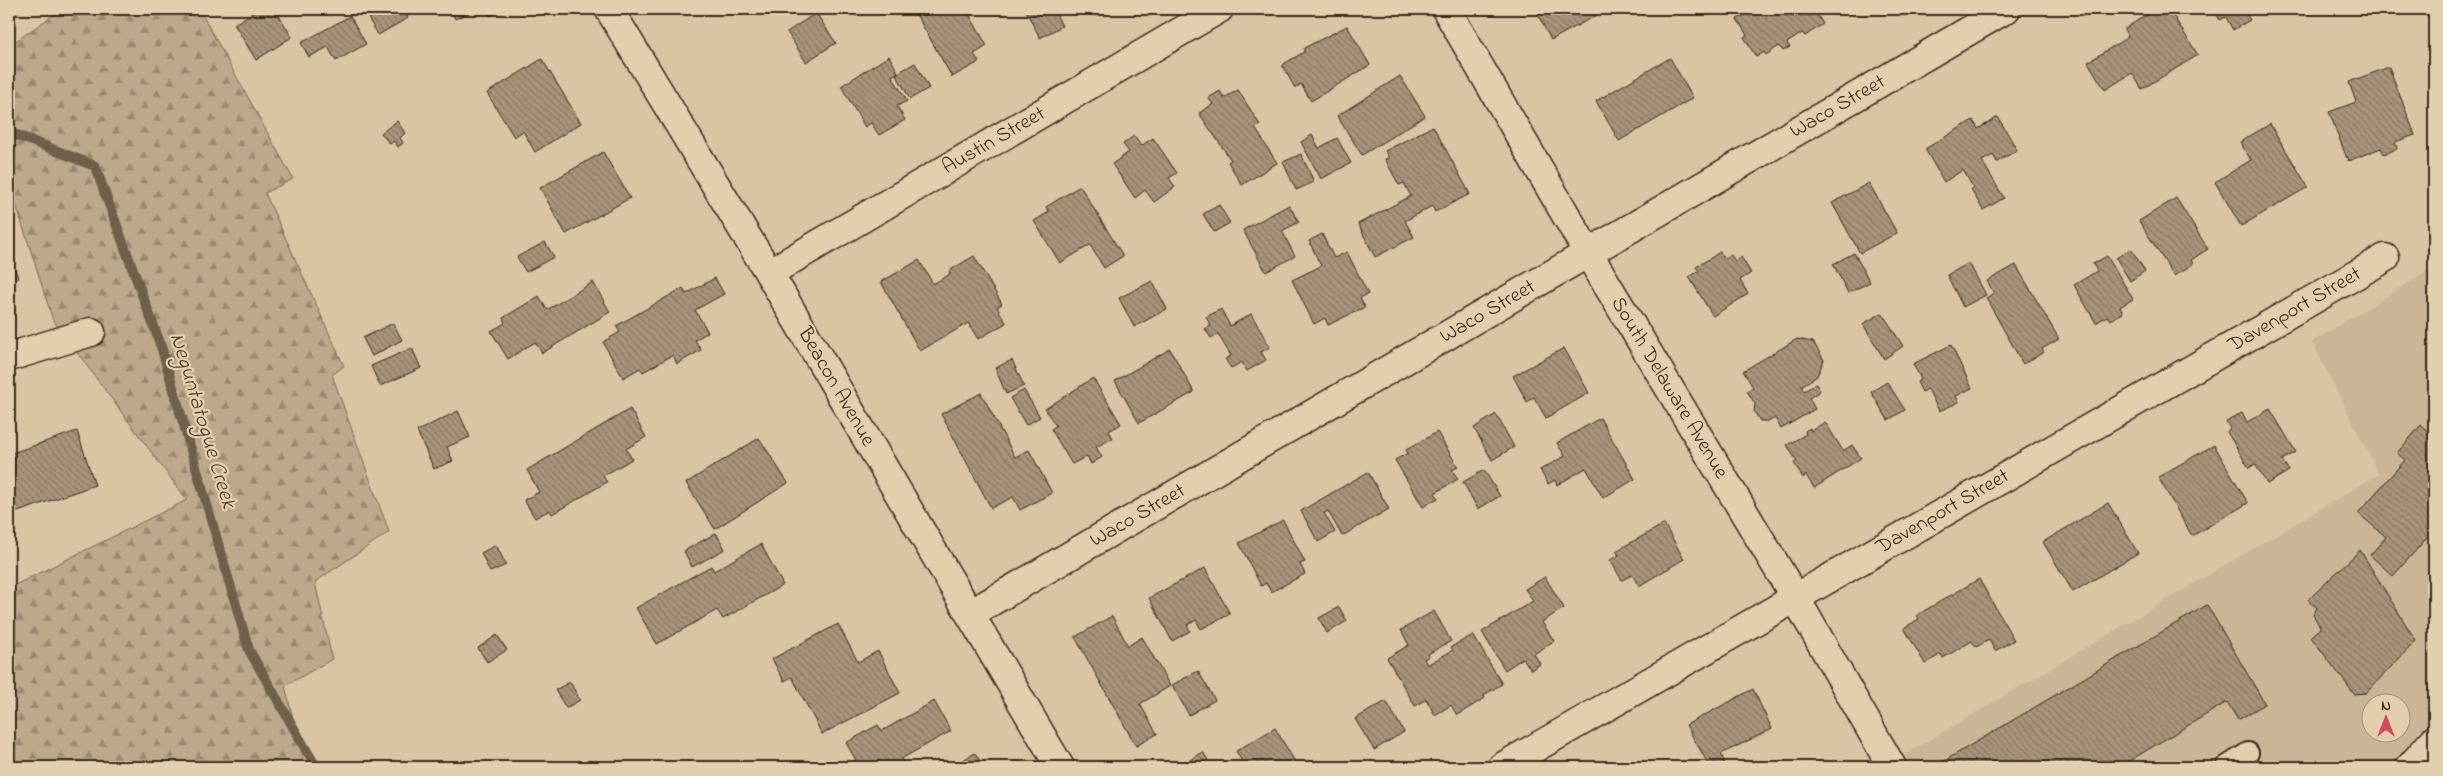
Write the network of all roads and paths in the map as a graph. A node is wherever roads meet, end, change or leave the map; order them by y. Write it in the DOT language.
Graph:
graph roads {
  1 [pos="609,9"];
  2 [pos="1219,9"];
  3 [pos="1446,9"];
  4 [pos="2006,9"];
  5 [pos="1588,253"];
  6 [pos="2385,258"];
  7 [pos="769,273"];
  8 [pos="91,332"];
  9 [pos="9,358"];
  10 [pos="1795,597"];
  11 [pos="970,614"];
  12 [pos="2434,740"];
  13 [pos="2248,753"];
  14 [pos="1060,767"];
  15 [pos="1502,767"];
  16 [pos="1892,767"];
  17 [pos="2226,767"];
  18 [pos="2410,767"];
  1 -- 7 [label="street, Beacon Avenue"];
  2 -- 7 [label="street, Austin Street"];
  3 -- 5 [label="street, South Delaware Avenue"];
  4 -- 5 [label="street, Waco Street"];
  5 -- 10 [label="street, South Delaware Avenue"];
  5 -- 11 [label="street, Waco Street"];
  6 -- 10 [label="street, Davenport Street"];
  7 -- 11 [label="street, Beacon Avenue"];
  8 -- 9 [label="street"];
  10 -- 15 [label="street, Davenport Street"];
  10 -- 16 [label="street, South Delaware Avenue"];
  11 -- 14 [label="street, Beacon Avenue"];
  12 -- 18 [label="street"];
  13 -- 17 [label="lane"];
}
